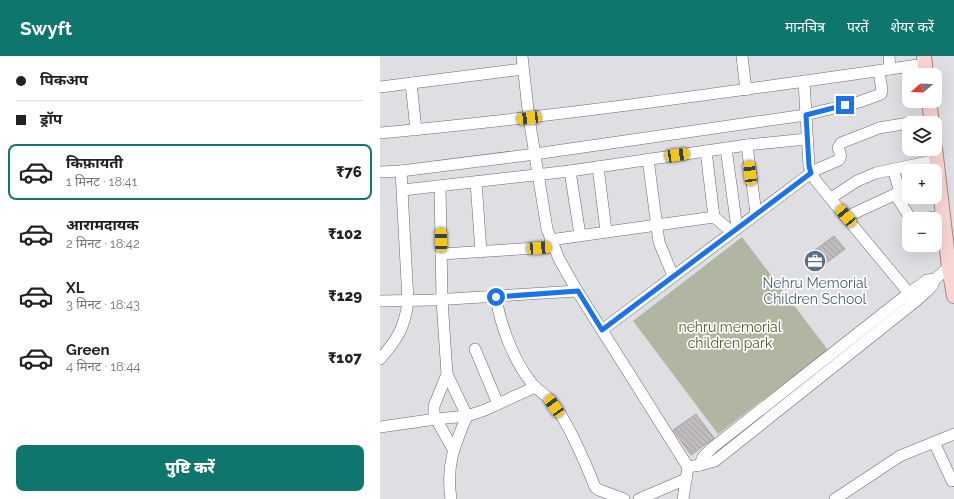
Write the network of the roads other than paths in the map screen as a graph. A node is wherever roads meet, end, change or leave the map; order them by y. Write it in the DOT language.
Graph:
graph roads {
  1 [pos="522,56"];
  2 [pos="742,56"];
  3 [pos="889,56"];
  4 [pos="925,65"];
  5 [pos="523,69"];
  6 [pos="890,69"];
  7 [pos="879,71"];
  8 [pos="804,81"];
  9 [pos="411,83"];
  10 [pos="380,87"];
  11 [pos="746,90"];
  12 [pos="806,115"];
  13 [pos="529,118"];
  14 [pos="902,124"];
  15 [pos="416,130"];
  16 [pos="380,133"];
  17 [pos="807,139"];
  18 [pos="747,145"];
  19 [pos="726,148"];
  20 [pos="706,151"];
  21 [pos="535,154"];
  22 [pos="930,156"];
  23 [pos="936,156"];
  24 [pos="648,159"];
  25 [pos="598,167"];
  26 [pos="892,169"];
  27 [pos="401,171"];
  28 [pos="570,171"];
  29 [pos="380,172"];
  30 [pos="811,173"];
  31 [pos="538,174"];
  32 [pos="476,182"];
  33 [pos="440,186"];
  34 [pos="402,190"];
  35 [pos="895,194"];
  36 [pos="831,198"];
  37 [pos="906,212"];
  38 [pos="756,214"];
  39 [pos="714,216"];
  40 [pos="846,216"];
  41 [pos="943,216"];
  42 [pos="657,224"];
  43 [pos="734,230"];
  44 [pos="606,231"];
  45 [pos="580,235"];
  46 [pos="552,243"];
  47 [pos="481,252"];
  48 [pos="441,254"];
  49 [pos="949,267"];
  50 [pos="673,276"];
  51 [pos="578,291"];
  52 [pos="954,296"];
  53 [pos="496,297"];
  54 [pos="912,297"];
  55 [pos="442,300"];
  56 [pos="380,301"];
  57 [pos="408,301"];
  58 [pos="602,330"];
  59 [pos="475,349"];
  60 [pos="380,359"];
  61 [pos="447,374"];
  62 [pos="535,387"];
  63 [pos="498,404"];
  64 [pos="467,416"];
  65 [pos="436,418"];
  66 [pos="380,428"];
  67 [pos="954,434"];
  68 [pos="934,442"];
  69 [pos="453,448"];
  70 [pos="688,466"];
  71 [pos="686,479"];
  72 [pos="952,481"];
  73 [pos="682,496"];
  74 [pos="451,499"];
  75 [pos="624,499"];
  76 [pos="639,499"];
  77 [pos="835,499"];
  1 -- 5 [label="street"];
  2 -- 11 [label="street"];
  3 -- 6 [label="street"];
  4 -- 6 [label="street"];
  5 -- 9 [label="street"];
  5 -- 13 [label="street"];
  6 -- 7 [label="street"];
  7 -- 8 [label="street"];
  7 -- 12 [label="street"];
  8 -- 11 [label="street"];
  8 -- 12 [label="street"];
  9 -- 10 [label="street"];
  9 -- 15 [label="street"];
  11 -- 13 [label="street"];
  12 -- 17 [label="street"];
  12 -- 21 [label="street"];
  13 -- 15 [label="street"];
  13 -- 21 [label="street"];
  14 -- 30 [label="street"];
  15 -- 16 [label="street"];
  17 -- 18 [label="street"];
  17 -- 30 [label="street"];
  18 -- 19 [label="street"];
  18 -- 38 [label="street"];
  19 -- 20 [label="street"];
  19 -- 43 [label="street"];
  20 -- 24 [label="street"];
  20 -- 39 [label="street"];
  21 -- 27 [label="street"];
  21 -- 31 [label="street"];
  22 -- 26 [label="street"];
  23 -- 41 [label="main road"];
  24 -- 25 [label="street"];
  24 -- 42 [label="street"];
  25 -- 28 [label="street"];
  25 -- 44 [label="street"];
  26 -- 35 [label="street"];
  26 -- 36 [label="street"];
  27 -- 29 [label="street"];
  27 -- 34 [label="street"];
  28 -- 31 [label="street"];
  28 -- 45 [label="street"];
  30 -- 36 [label="street"];
  30 -- 38 [label="street"];
  31 -- 32 [label="street"];
  31 -- 46 [label="street"];
  32 -- 33 [label="street"];
  32 -- 47 [label="street"];
  33 -- 34 [label="street"];
  33 -- 48 [label="street"];
  34 -- 57 [label="street"];
  35 -- 37 [label="street"];
  35 -- 40 [label="street"];
  36 -- 40 [label="street"];
  38 -- 43 [label="street"];
  39 -- 42 [label="street"];
  39 -- 43 [label="street"];
  40 -- 54 [label="street"];
  41 -- 49 [label="main road"];
  42 -- 44 [label="street"];
  42 -- 50 [label="street"];
  43 -- 50 [label="street"];
  44 -- 45 [label="street"];
  45 -- 46 [label="street"];
  46 -- 47 [label="street"];
  46 -- 51 [label="street"];
  47 -- 48 [label="street"];
  48 -- 55 [label="street"];
  49 -- 52 [label="main road"];
  49 -- 54 [label="street"];
  50 -- 58 [label="street"];
  51 -- 53 [label="street"];
  51 -- 58 [label="street"];
  53 -- 55 [label="street"];
  53 -- 62 [label="street"];
  54 -- 70 [label="street"];
  55 -- 57 [label="street"];
  55 -- 61 [label="street"];
  56 -- 57 [label="street"];
  57 -- 60 [label="street"];
  58 -- 70 [label="street"];
  59 -- 63 [label="street"];
  61 -- 64 [label="street"];
  61 -- 65 [label="street"];
  62 -- 63 [label="street"];
  62 -- 75 [label="street"];
  63 -- 64 [label="street"];
  64 -- 65 [label="street"];
  64 -- 69 [label="street"];
  65 -- 66 [label="street"];
  65 -- 69 [label="street"];
  67 -- 68 [label="street"];
  68 -- 72 [label="street"];
  68 -- 77 [label="street"];
  69 -- 74 [label="street"];
  70 -- 71 [label="street"];
  71 -- 73 [label="street"];
  71 -- 76 [label="street"];
}
